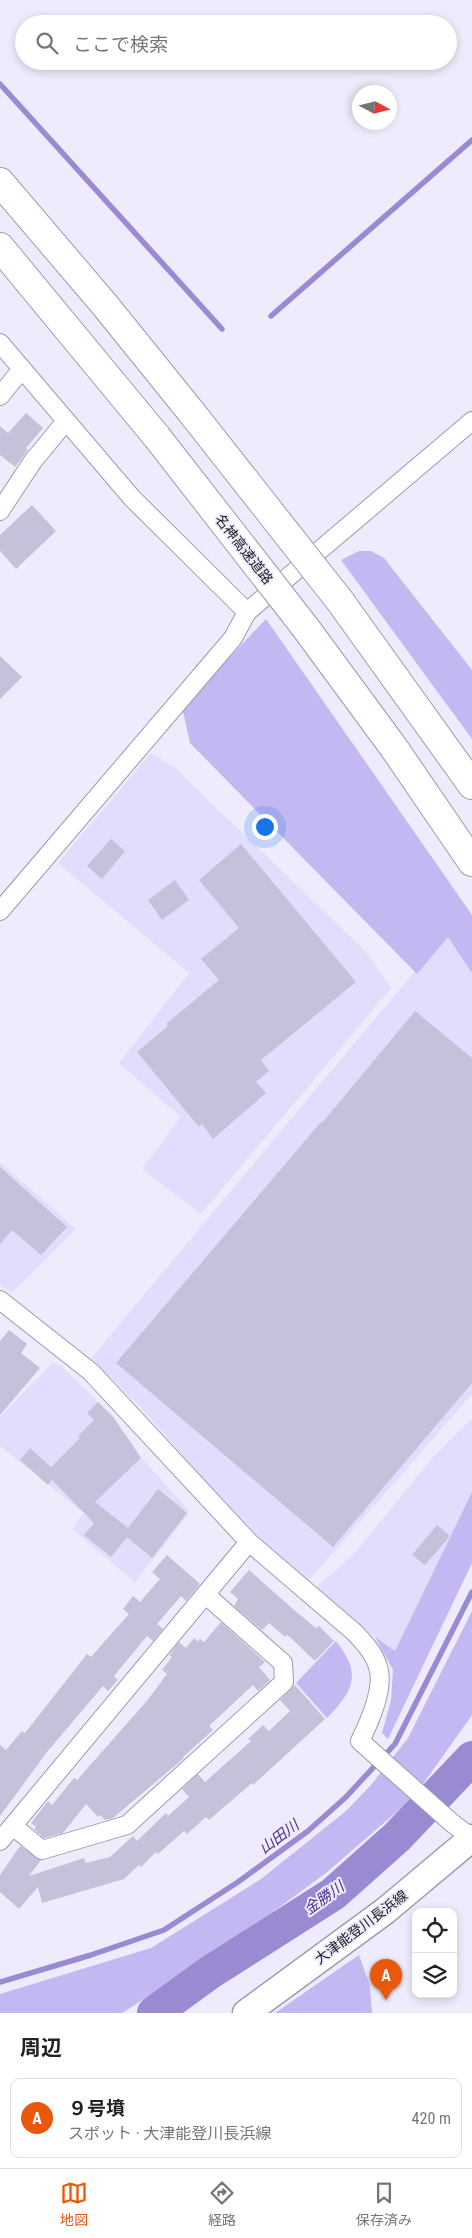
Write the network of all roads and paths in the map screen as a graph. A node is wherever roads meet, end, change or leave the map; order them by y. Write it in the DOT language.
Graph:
graph roads {
  1 [pos="0,182"];
  2 [pos="0,247"];
  3 [pos="0,343"];
  4 [pos="22,369"];
  5 [pos="0,396"];
  6 [pos="66,421"];
  7 [pos="472,421"];
  8 [pos="0,511"];
  9 [pos="247,612"];
  10 [pos="472,785"];
  11 [pos="472,862"];
  12 [pos="0,911"];
  13 [pos="0,1300"];
  14 [pos="249,1542"];
  15 [pos="206,1595"];
  16 [pos="13,1826"];
  17 [pos="465,1833"];
  18 [pos="0,1841"];
  19 [pos="246,2013"];
  1 -- 10 [label="highway, bridge"];
  2 -- 11 [label="highway, 名神高速道路, bridge"];
  3 -- 4 [label="street"];
  4 -- 5 [label="street"];
  4 -- 6 [label="street"];
  6 -- 8 [label="street"];
  6 -- 9 [label="street"];
  7 -- 9 [label="street"];
  9 -- 12 [label="street"];
  13 -- 14 [label="street"];
  14 -- 15 [label="street"];
  14 -- 17 [label="street"];
  15 -- 16 [label="street"];
  15 -- 16 [label="street"];
  16 -- 18 [label="street"];
  17 -- 19 [label="main road, 大津能登川長浜線"];
}
